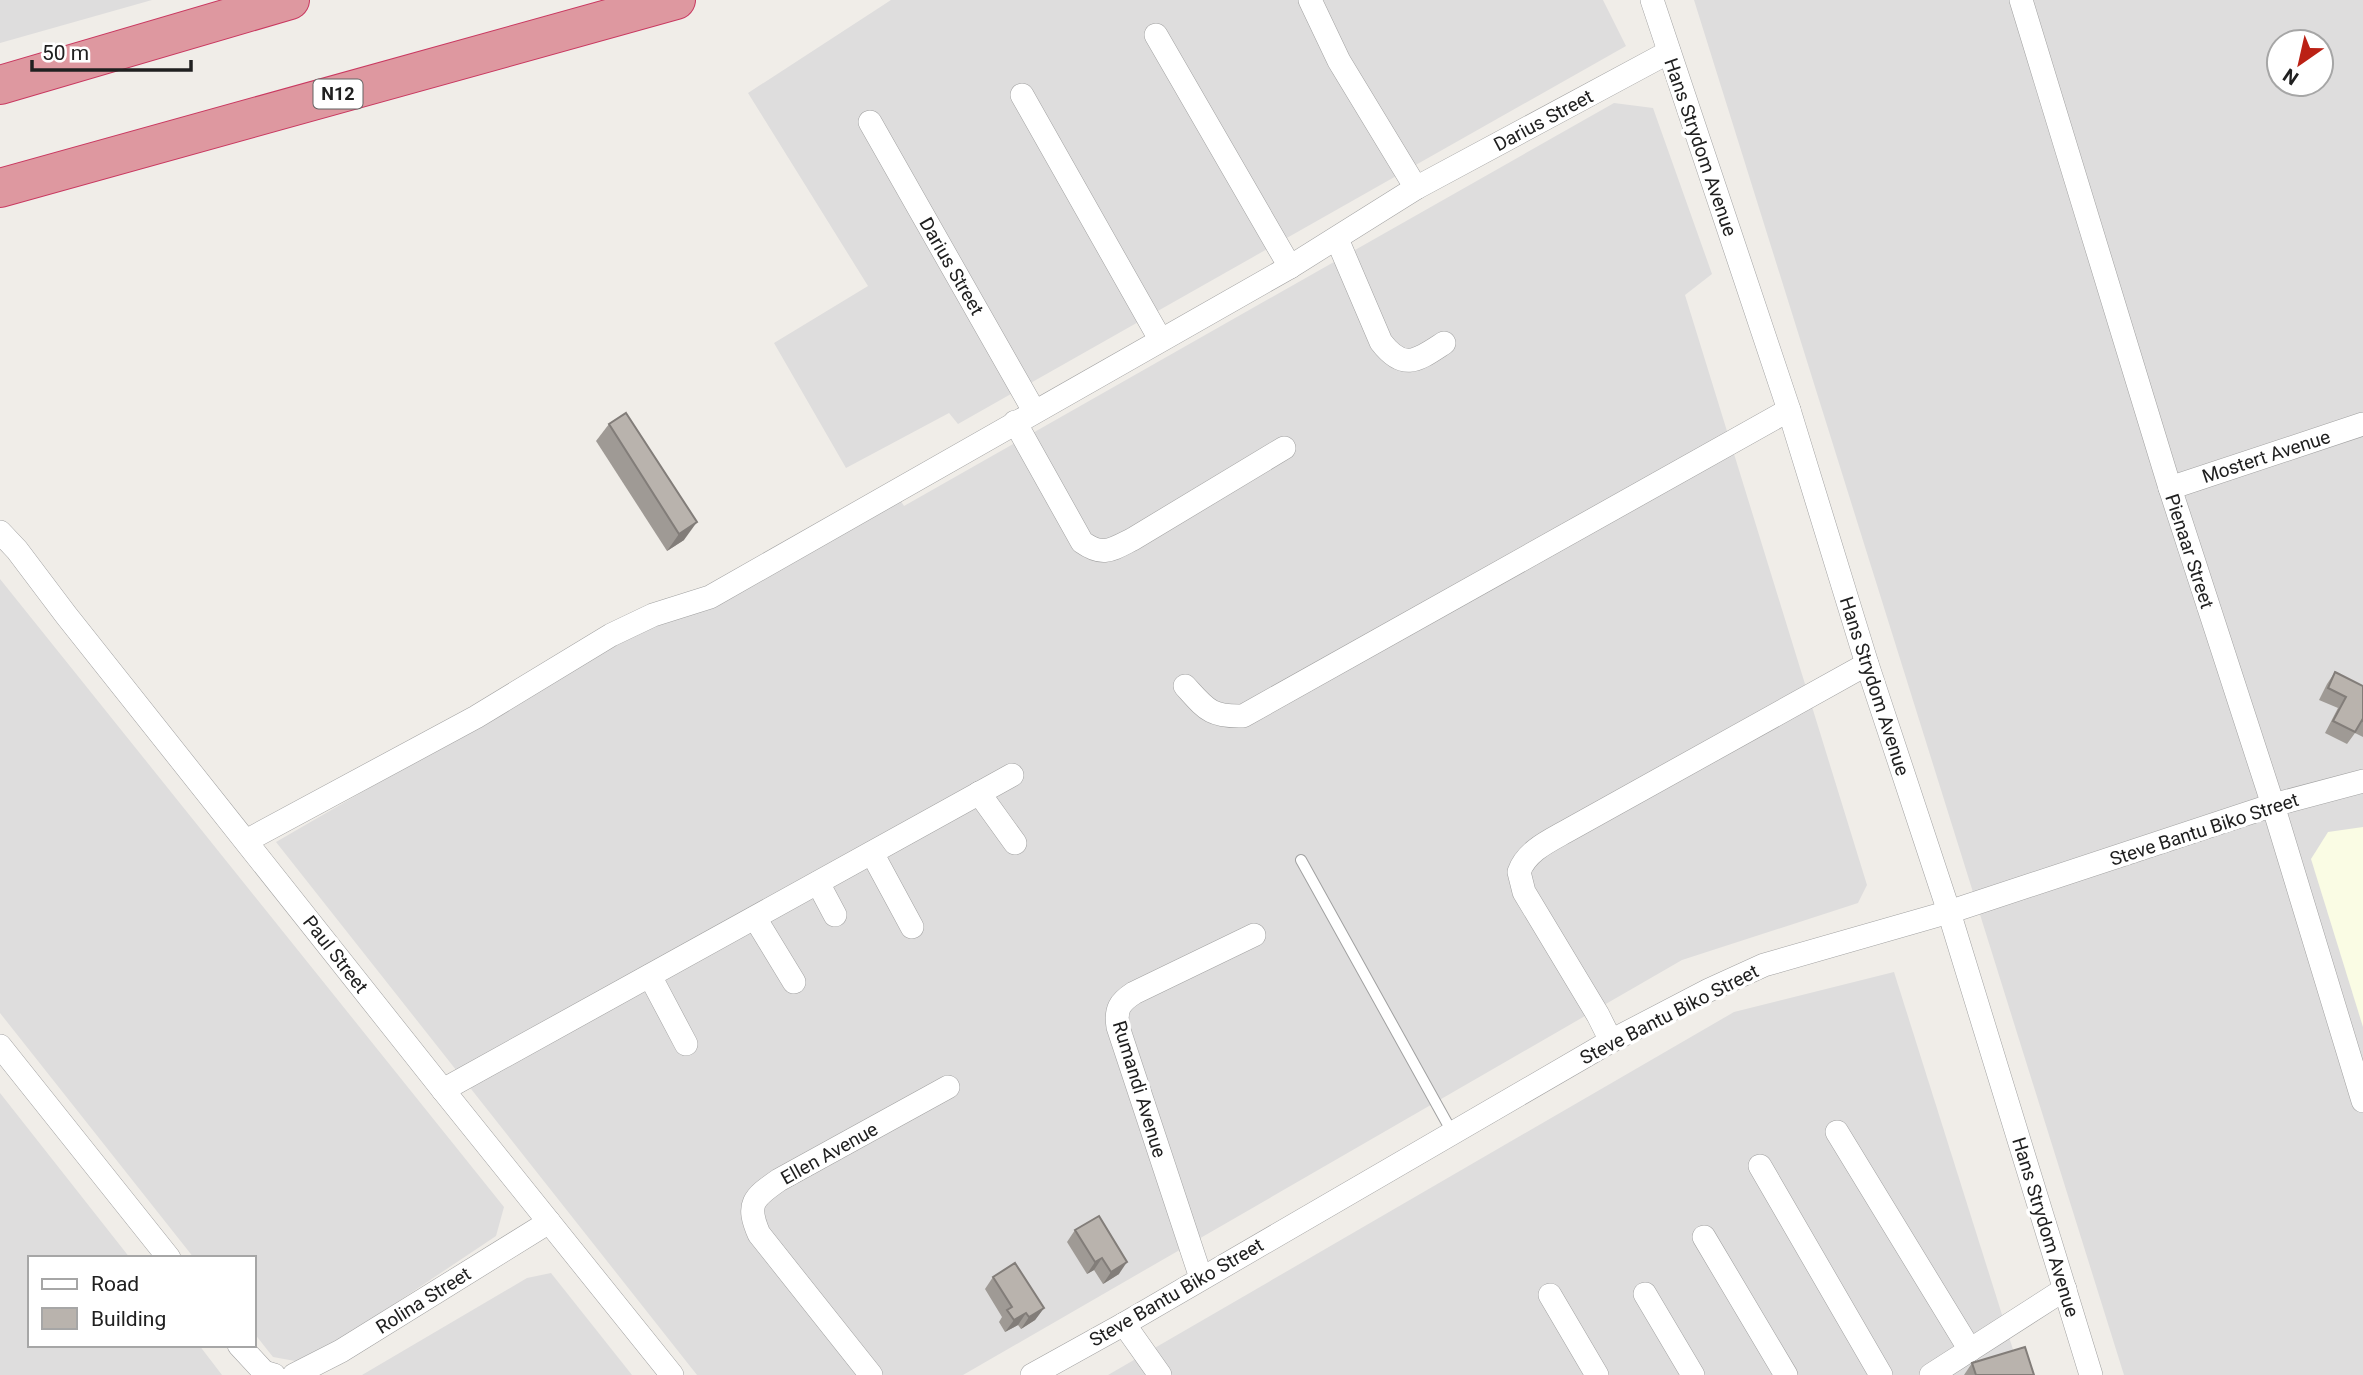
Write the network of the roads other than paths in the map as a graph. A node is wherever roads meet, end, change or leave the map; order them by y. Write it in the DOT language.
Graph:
graph roads {
  1 [pos="290,0"];
  2 [pos="676,0"];
  3 [pos="1310,0"];
  4 [pos="1652,0"];
  5 [pos="2021,0"];
  6 [pos="1156,35"];
  7 [pos="1669,51"];
  8 [pos="0,85"];
  9 [pos="1022,95"];
  10 [pos="870,122"];
  11 [pos="0,188"];
  12 [pos="1416,188"];
  13 [pos="1337,239"];
  14 [pos="1290,267"];
  15 [pos="1160,339"];
  16 [pos="1444,344"];
  17 [pos="1789,410"];
  18 [pos="1025,417"];
  19 [pos="2363,424"];
  20 [pos="1284,448"];
  21 [pos="2170,488"];
  22 [pos="0,532"];
  23 [pos="1867,664"];
  24 [pos="1185,686"];
  25 [pos="1013,775"];
  26 [pos="2363,781"];
  27 [pos="979,793"];
  28 [pos="2273,805"];
  29 [pos="246,841"];
  30 [pos="1016,843"];
  31 [pos="872,853"];
  32 [pos="1301,860"];
  33 [pos="818,883"];
  34 [pos="1949,912"];
  35 [pos="835,915"];
  36 [pos="755,918"];
  37 [pos="912,928"];
  38 [pos="1254,935"];
  39 [pos="650,976"];
  40 [pos="794,982"];
  41 [pos="1611,1041"];
  42 [pos="686,1044"];
  43 [pos="0,1046"];
  44 [pos="948,1087"];
  45 [pos="443,1090"];
  46 [pos="2363,1101"];
  47 [pos="1452,1132"];
  48 [pos="1837,1132"];
  49 [pos="1760,1166"];
  50 [pos="549,1222"];
  51 [pos="1704,1237"];
  52 [pos="167,1256"];
  53 [pos="1201,1278"];
  54 [pos="2066,1289"];
  55 [pos="1645,1294"];
  56 [pos="1550,1295"];
  57 [pos="1124,1324"];
  58 [pos="241,1347"];
  59 [pos="1970,1350"];
  60 [pos="274,1375"];
  61 [pos="294,1375"];
  62 [pos="672,1375"];
  63 [pos="871,1375"];
  64 [pos="1032,1375"];
  65 [pos="1160,1375"];
  66 [pos="1597,1375"];
  67 [pos="1693,1375"];
  68 [pos="1786,1375"];
  69 [pos="1881,1375"];
  70 [pos="1931,1375"];
  71 [pos="2091,1375"];
  1 -- 8 [label="highway"];
  2 -- 11 [label="highway, N12"];
  3 -- 12 [label="street"];
  4 -- 7 [label="street, Hans Strydom Avenue"];
  5 -- 21 [label="street, Pienaar Street"];
  6 -- 14 [label="street"];
  7 -- 12 [label="street, Darius Street"];
  7 -- 17 [label="street, Hans Strydom Avenue"];
  9 -- 15 [label="street"];
  10 -- 18 [label="street, Darius Street"];
  12 -- 13 [label="street, Darius Street"];
  13 -- 14 [label="street, Darius Street"];
  13 -- 16 [label="street"];
  14 -- 15 [label="street, Darius Street"];
  15 -- 18 [label="street, Darius Street"];
  17 -- 23 [label="street, Hans Strydom Avenue"];
  17 -- 24 [label="street"];
  18 -- 20 [label="street"];
  18 -- 29 [label="street"];
  19 -- 21 [label="street, Mostert Avenue"];
  21 -- 28 [label="street, Pienaar Street"];
  22 -- 29 [label="street, Paul Street"];
  23 -- 34 [label="street, Hans Strydom Avenue"];
  23 -- 41 [label="street"];
  25 -- 27 [label="street"];
  26 -- 28 [label="street, Steve Bantu Biko Street"];
  27 -- 30 [label="street"];
  27 -- 31 [label="street"];
  28 -- 34 [label="street, Steve Bantu Biko Street"];
  28 -- 46 [label="street, Pienaar Street"];
  29 -- 45 [label="street, Paul Street"];
  31 -- 33 [label="street"];
  31 -- 37 [label="street"];
  32 -- 47 [label="lane"];
  33 -- 35 [label="street"];
  33 -- 36 [label="street"];
  34 -- 41 [label="street, Steve Bantu Biko Street"];
  34 -- 54 [label="street, Hans Strydom Avenue"];
  36 -- 39 [label="street"];
  36 -- 40 [label="street"];
  38 -- 53 [label="street, Rumandi Avenue"];
  39 -- 42 [label="street"];
  39 -- 45 [label="street"];
  41 -- 47 [label="street, Steve Bantu Biko Street"];
  43 -- 52 [label="street"];
  44 -- 63 [label="street, Ellen Avenue"];
  45 -- 50 [label="street, Paul Street"];
  47 -- 53 [label="street, Steve Bantu Biko Street"];
  48 -- 59 [label="street"];
  49 -- 69 [label="street"];
  50 -- 61 [label="street, Rolina Street"];
  50 -- 62 [label="street, Paul Street"];
  51 -- 68 [label="street"];
  53 -- 57 [label="street, Steve Bantu Biko Street"];
  54 -- 59 [label="street"];
  54 -- 71 [label="street, Hans Strydom Avenue"];
  55 -- 67 [label="street"];
  56 -- 66 [label="street"];
  57 -- 64 [label="street, Steve Bantu Biko Street"];
  57 -- 65 [label="street"];
  58 -- 60 [label="street"];
  59 -- 70 [label="street"];
}
